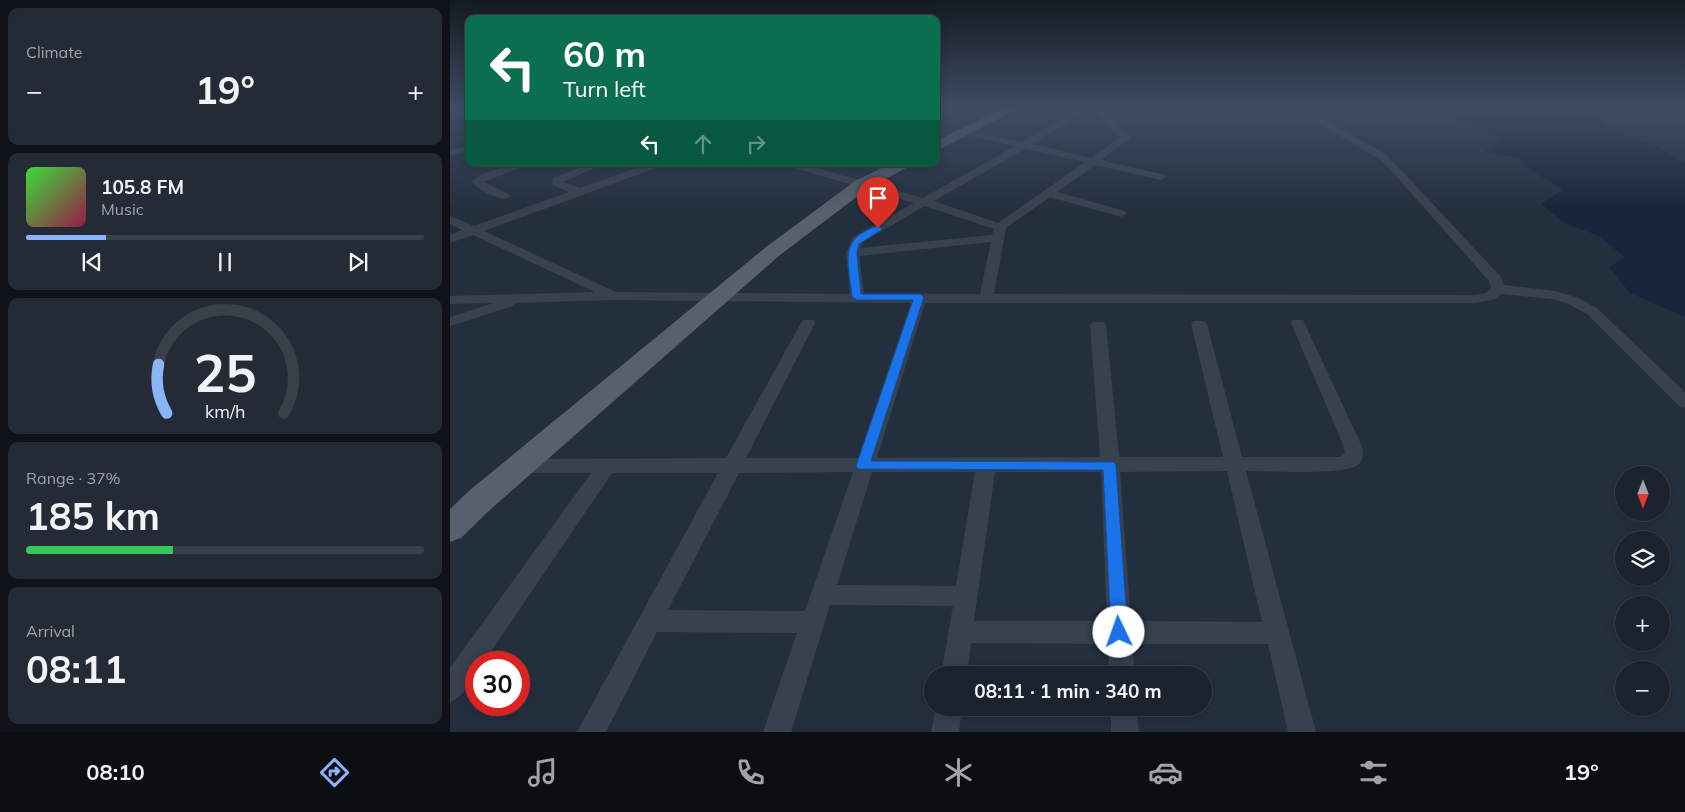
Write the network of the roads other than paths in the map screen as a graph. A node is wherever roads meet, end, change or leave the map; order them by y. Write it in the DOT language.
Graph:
graph roads {
  1 [pos="1009,142"];
  2 [pos="1032,142"];
  3 [pos="1120,142"];
  4 [pos="1357,142"];
  5 [pos="1025,146"];
  6 [pos="465,149"];
  7 [pos="450,153"];
  8 [pos="1093,162"];
  9 [pos="514,167"];
  10 [pos="600,167"];
  11 [pos="650,167"];
  12 [pos="802,167"];
  13 [pos="896,167"];
  14 [pos="624,176"];
  15 [pos="1161,177"];
  16 [pos="860,185"];
  17 [pos="579,192"];
  18 [pos="1047,193"];
  19 [pos="504,196"];
  20 [pos="925,202"];
  21 [pos="1121,213"];
  22 [pos="450,220"];
  23 [pos="475,230"];
  24 [pos="998,232"];
  25 [pos="450,239"];
  26 [pos="852,253"];
  27 [pos="1498,289"];
  28 [pos="614,296"];
  29 [pos="857,297"];
  30 [pos="920,297"];
  31 [pos="986,297"];
  32 [pos="524,298"];
  33 [pos="719,298"];
  34 [pos="450,300"];
  35 [pos="450,322"];
  36 [pos="808,323"];
  37 [pos="1298,323"];
  38 [pos="1199,324"];
  39 [pos="1098,325"];
  40 [pos="1685,402"];
  41 [pos="1110,465"];
  42 [pos="1235,465"];
  43 [pos="520,466"];
  44 [pos="606,466"];
  45 [pos="732,466"];
  46 [pos="863,466"];
  47 [pos="986,466"];
  48 [pos="451,526"];
  49 [pos="821,595"];
  50 [pos="966,596"];
  51 [pos="649,621"];
  52 [pos="812,622"];
  53 [pos="961,632"];
  54 [pos="1119,632"];
  55 [pos="1277,633"];
  56 [pos="955,666"];
  57 [pos="1121,666"];
  58 [pos="450,690"];
  59 [pos="948,716"];
  60 [pos="1124,716"];
  61 [pos="591,732"];
  62 [pos="777,732"];
  63 [pos="945,732"];
  64 [pos="1125,732"];
  65 [pos="1302,732"];
  1 -- 5 [label="street"];
  2 -- 5 [label="street"];
  3 -- 8 [label="street"];
  4 -- 27 [label="street"];
  5 -- 8 [label="street"];
  5 -- 20 [label="street"];
  6 -- 7 [label="street"];
  8 -- 15 [label="street"];
  8 -- 18 [label="street"];
  9 -- 19 [label="street"];
  10 -- 14 [label="street"];
  10 -- 17 [label="street"];
  11 -- 14 [label="street"];
  12 -- 16 [label="street"];
  13 -- 16 [label="main road"];
  14 -- 17 [label="street"];
  16 -- 20 [label="street"];
  16 -- 33 [label="main road"];
  17 -- 23 [label="street"];
  18 -- 21 [label="street"];
  18 -- 24 [label="street"];
  20 -- 24 [label="street"];
  20 -- 26 [label="street"];
  22 -- 23 [label="street"];
  23 -- 25 [label="street"];
  23 -- 28 [label="street"];
  24 -- 26 [label="street"];
  24 -- 31 [label="street"];
  26 -- 29 [label="street"];
  27 -- 31 [label="street"];
  27 -- 40 [label="street"];
  28 -- 32 [label="street"];
  28 -- 33 [label="street"];
  29 -- 30 [label="street"];
  29 -- 33 [label="street"];
  30 -- 31 [label="street"];
  30 -- 46 [label="street"];
  32 -- 34 [label="street"];
  32 -- 35 [label="street"];
  33 -- 43 [label="main road"];
  36 -- 45 [label="street"];
  37 -- 42 [label="street"];
  38 -- 42 [label="street"];
  39 -- 41 [label="street"];
  41 -- 42 [label="street"];
  41 -- 47 [label="street"];
  41 -- 54 [label="street"];
  42 -- 55 [label="street"];
  43 -- 44 [label="street"];
  43 -- 48 [label="main road"];
  44 -- 45 [label="street"];
  44 -- 58 [label="street"];
  45 -- 46 [label="street"];
  45 -- 51 [label="street"];
  46 -- 47 [label="street"];
  46 -- 49 [label="street"];
  47 -- 50 [label="street"];
  49 -- 50 [label="street"];
  49 -- 52 [label="street"];
  50 -- 53 [label="street"];
  51 -- 52 [label="street"];
  51 -- 61 [label="street"];
  52 -- 62 [label="street"];
  53 -- 54 [label="street"];
  53 -- 56 [label="street"];
  54 -- 55 [label="street"];
  54 -- 57 [label="street"];
  55 -- 65 [label="street"];
  59 -- 63 [label="street"];
  60 -- 64 [label="street"];
}
